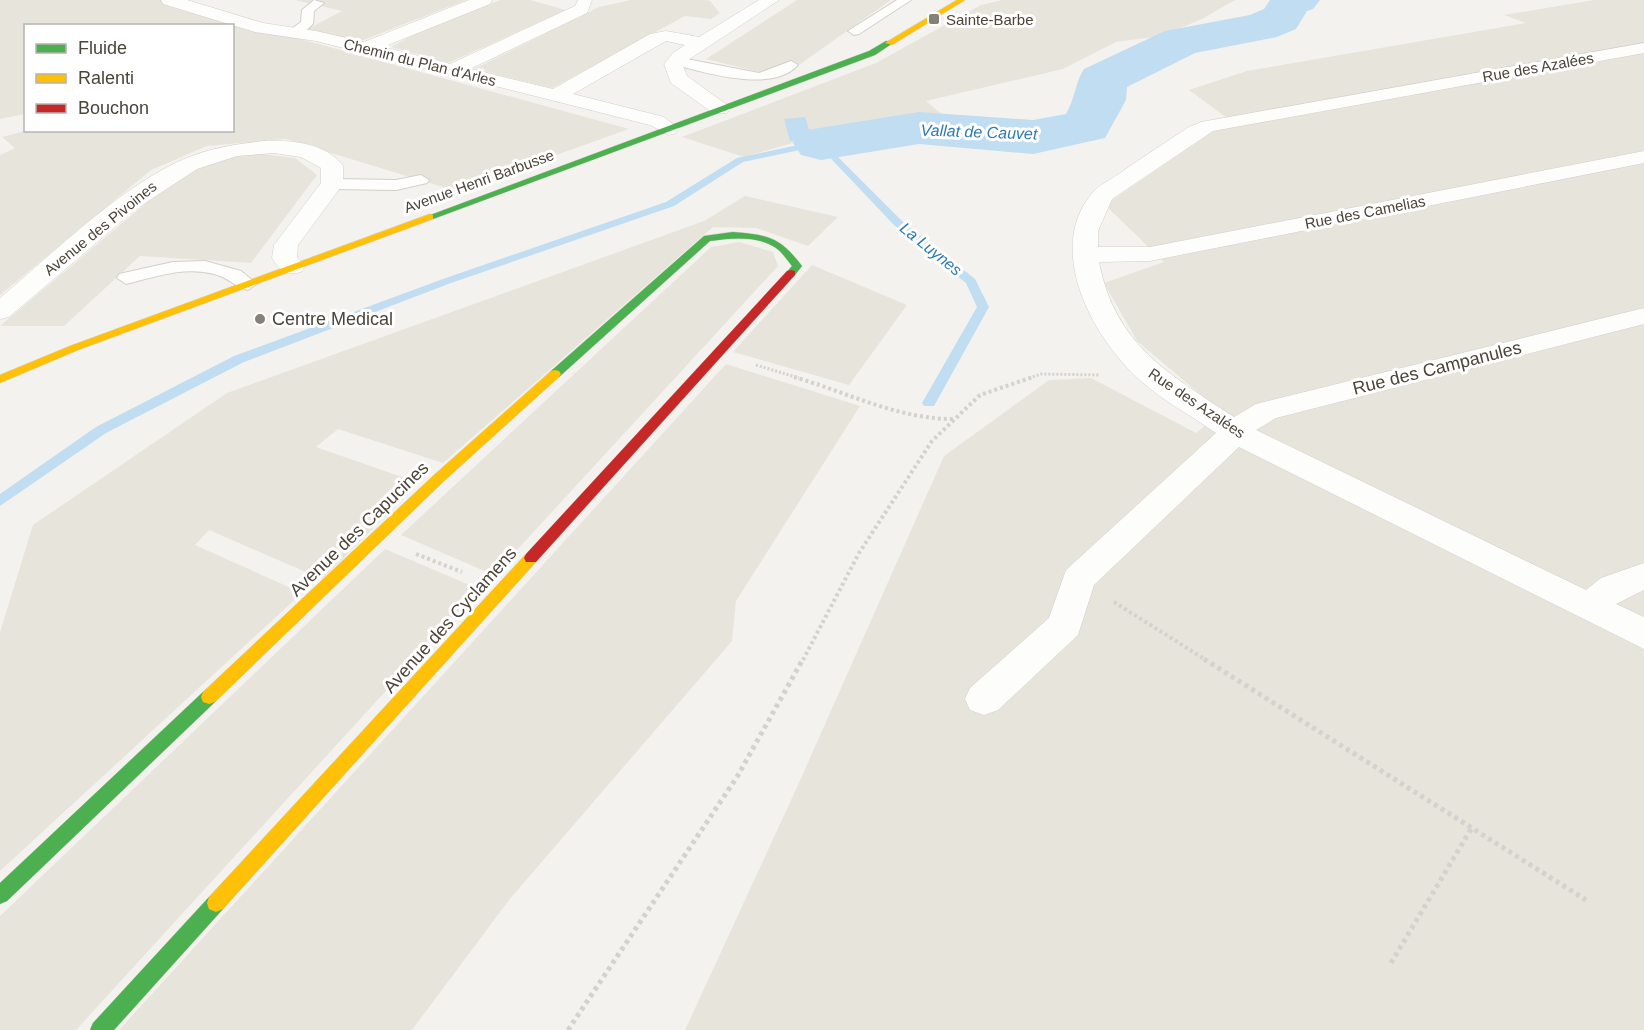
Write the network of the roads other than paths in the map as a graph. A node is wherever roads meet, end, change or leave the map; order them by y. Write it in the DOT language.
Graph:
graph roads {
  1 [pos="169,0"];
  2 [pos="484,0"];
  3 [pos="606,0"];
  4 [pos="771,0"];
  5 [pos="905,0"];
  6 [pos="962,0"];
  7 [pos="556,1"];
  8 [pos="585,2"];
  9 [pos="318,3"];
  10 [pos="731,5"];
  11 [pos="751,12"];
  12 [pos="854,31"];
  13 [pos="295,33"];
  14 [pos="701,43"];
  15 [pos="366,48"];
  16 [pos="1644,48"];
  17 [pos="676,61"];
  18 [pos="791,65"];
  19 [pos="452,70"];
  20 [pos="556,96"];
  21 [pos="720,109"];
  22 [pos="669,129"];
  23 [pos="1644,157"];
  24 [pos="421,180"];
  25 [pos="332,184"];
  26 [pos="766,239"];
  27 [pos="1085,255"];
  28 [pos="292,267"];
  29 [pos="126,278"];
  30 [pos="248,284"];
  31 [pos="0,311"];
  32 [pos="1644,316"];
  33 [pos="0,379"];
  34 [pos="1237,433"];
  35 [pos="1644,576"];
  36 [pos="1594,609"];
  37 [pos="1644,634"];
  38 [pos="984,699"];
  39 [pos="0,896"];
  40 [pos="100,1030"];
  1 -- 13 [label="street, Chemin du Plan d'Arles"];
  2 -- 15 [label="street"];
  3 -- 8 [label="street"];
  4 -- 11 [label="street"];
  5 -- 12 [label="lane"];
  6 -- 21 [label="street, Avenue Henri Barbusse"];
  7 -- 8 [label="street"];
  8 -- 19 [label="street"];
  9 -- 13 [label="lane"];
  10 -- 11 [label="street"];
  11 -- 14 [label="street"];
  13 -- 15 [label="street, Chemin du Plan d'Arles"];
  14 -- 17 [label="street"];
  14 -- 20 [label="street"];
  15 -- 19 [label="street, Chemin du Plan d'Arles"];
  16 -- 27 [label="street, Rue des Azalées"];
  17 -- 18 [label="lane"];
  17 -- 21 [label="street"];
  19 -- 20 [label="street, Chemin du Plan d'Arles"];
  20 -- 22 [label="street, Chemin du Plan d'Arles"];
  21 -- 22 [label="street, Avenue Henri Barbusse"];
  22 -- 28 [label="street, Avenue Henri Barbusse"];
  23 -- 27 [label="street, Rue des Camelias"];
  24 -- 25 [label="lane"];
  25 -- 28 [label="street"];
  25 -- 31 [label="street, Avenue des Pivoines"];
  26 -- 39 [label="street, Avenue des Capucines"];
  26 -- 40 [label="street, Avenue des Cyclamens"];
  27 -- 34 [label="street, Rue des Azalées"];
  28 -- 30 [label="street, Avenue Henri Barbusse"];
  29 -- 30 [label="lane"];
  30 -- 33 [label="street, Avenue Henri Barbusse"];
  32 -- 34 [label="street, Rue des Campanules"];
  34 -- 36 [label="street, Rue des Azalées"];
  34 -- 38 [label="street, Rue des Campanules"];
  35 -- 36 [label="street"];
  36 -- 37 [label="street, Rue des Azalées"];
}
